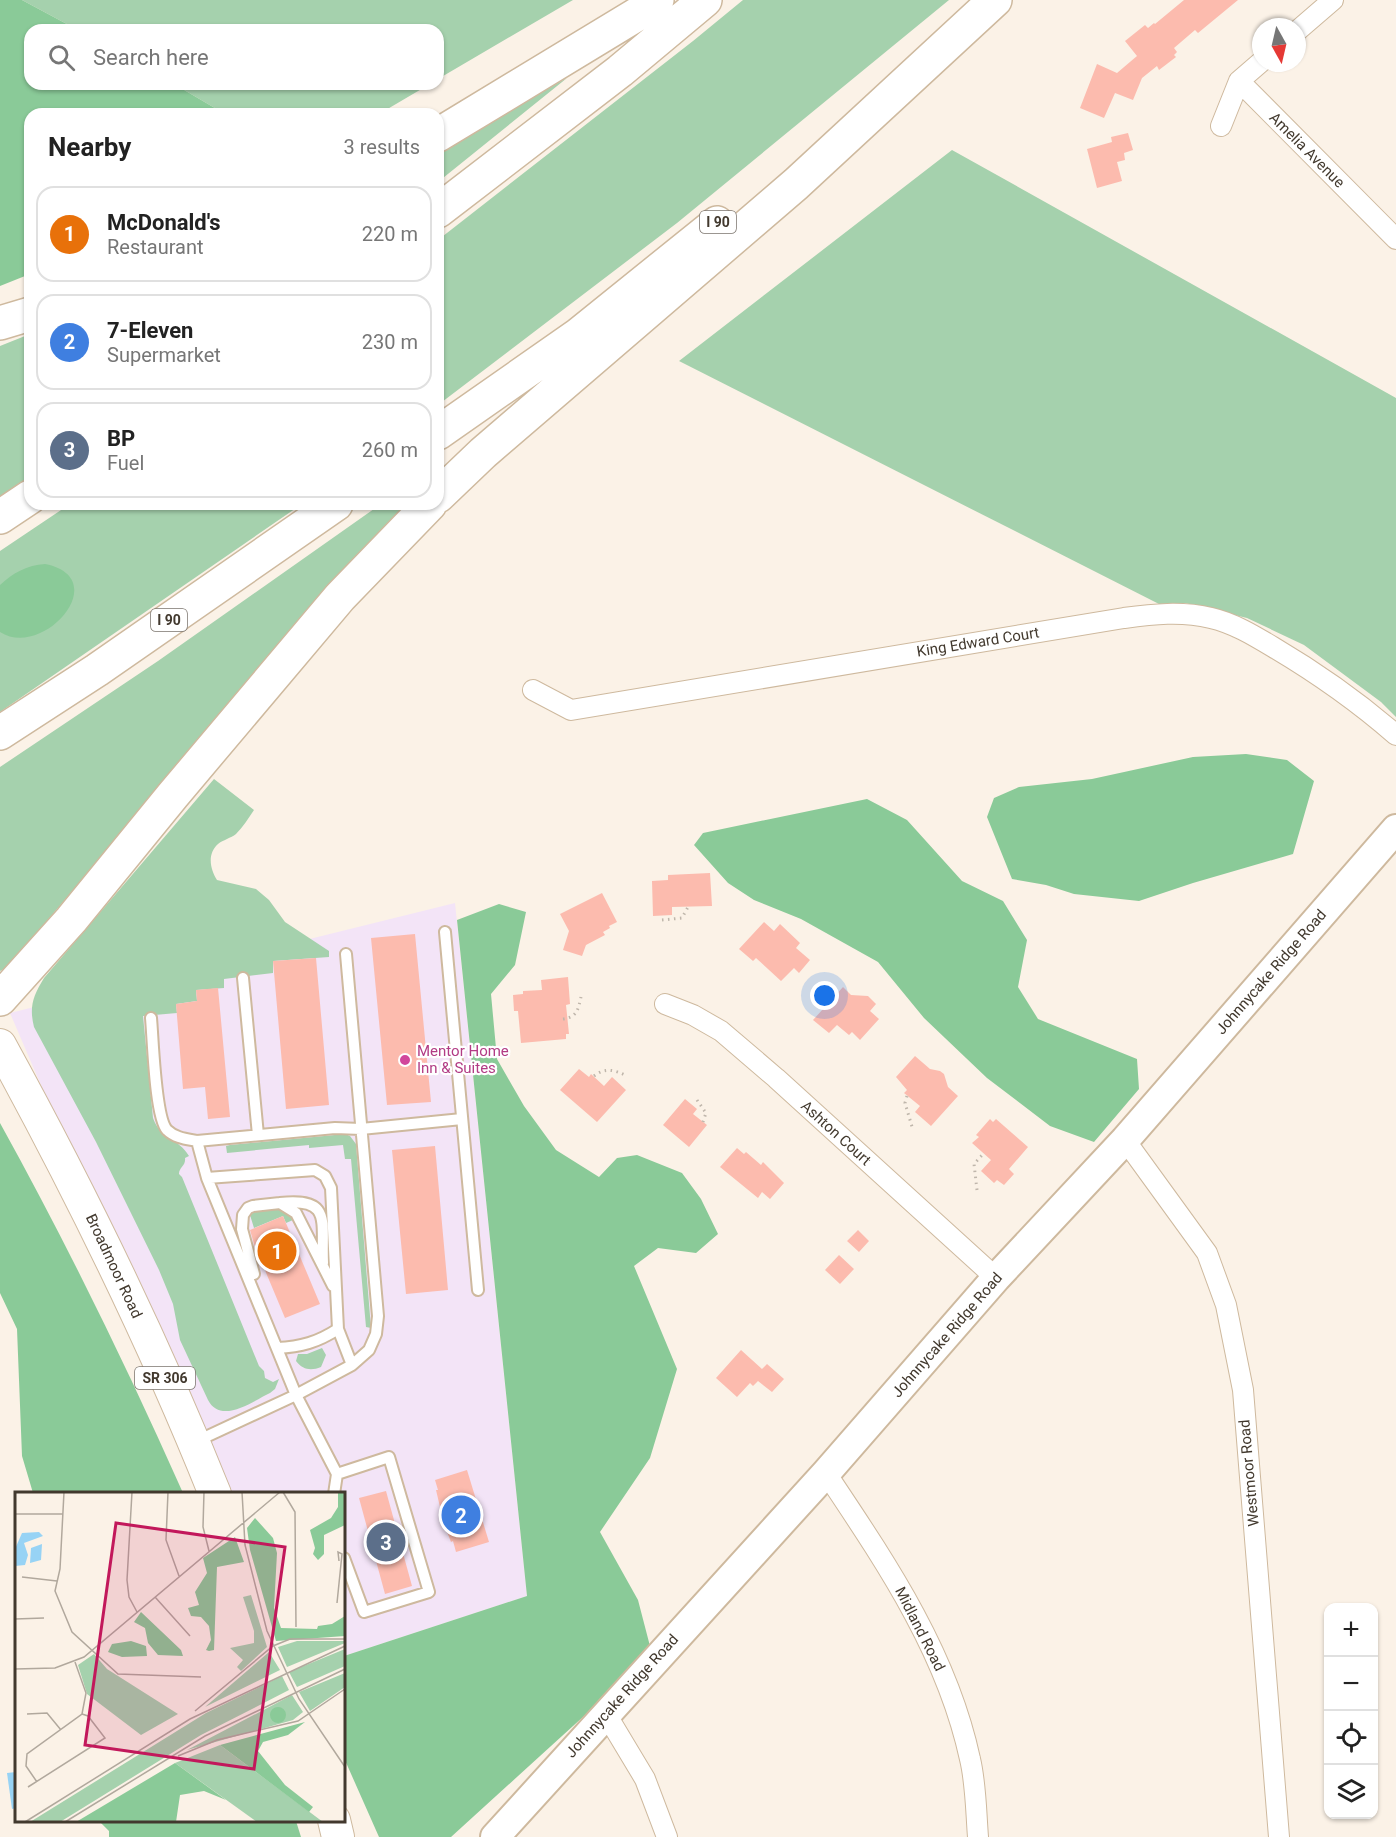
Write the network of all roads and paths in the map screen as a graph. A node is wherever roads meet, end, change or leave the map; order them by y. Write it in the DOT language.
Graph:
graph roads {
  1 [pos="657,0"];
  2 [pos="705,0"];
  3 [pos="990,0"];
  4 [pos="995,0"];
  5 [pos="1333,0"];
  6 [pos="1306,23"];
  7 [pos="1252,70"];
  8 [pos="1239,81"];
  9 [pos="1221,126"];
  10 [pos="444,131"];
  11 [pos="444,206"];
  12 [pos="1396,239"];
  13 [pos="24,316"];
  14 [pos="0,323"];
  15 [pos="444,428"];
  16 [pos="444,490"];
  17 [pos="24,501"];
  18 [pos="327,510"];
  19 [pos="424,510"];
  20 [pos="0,517"];
  21 [pos="533,690"];
  22 [pos="0,734"];
  23 [pos="1396,735"];
  24 [pos="1396,829"];
  25 [pos="688,907"];
  26 [pos="662,920"];
  27 [pos="445,932"];
  28 [pos="346,954"];
  29 [pos="243,978"];
  30 [pos="581,998"];
  31 [pos="0,999"];
  32 [pos="665,1004"];
  33 [pos="151,1018"];
  34 [pos="563,1019"];
  35 [pos="0,1045"];
  36 [pos="627,1076"];
  37 [pos="594,1077"];
  38 [pos="907,1096"];
  39 [pos="697,1100"];
  40 [pos="462,1119"];
  41 [pos="703,1122"];
  42 [pos="361,1129"];
  43 [pos="913,1130"];
  44 [pos="258,1135"];
  45 [pos="1125,1140"];
  46 [pos="197,1141"];
  47 [pos="984,1153"];
  48 [pos="207,1178"];
  49 [pos="976,1190"];
  50 [pos="280,1203"];
  51 [pos="323,1266"];
  52 [pos="996,1278"];
  53 [pos="478,1290"];
  54 [pos="336,1292"];
  55 [pos="263,1311"];
  56 [pos="338,1329"];
  57 [pos="277,1348"];
  58 [pos="352,1365"];
  59 [pos="296,1395"];
  60 [pos="194,1443"];
  61 [pos="826,1473"];
  62 [pos="337,1474"];
  63 [pos="214,1492"];
  64 [pos="334,1492"];
  65 [pos="345,1560"];
  66 [pos="606,1714"];
  67 [pos="334,1822"];
  68 [pos="338,1837"];
  69 [pos="495,1837"];
  70 [pos="667,1837"];
  71 [pos="978,1837"];
  72 [pos="1279,1837"];
  1 -- 10 [label="highway"];
  2 -- 11 [label="highway"];
  3 -- 15 [label="highway, I 90"];
  4 -- 16 [label="highway"];
  5 -- 6 [label="street"];
  7 -- 8 [label="street"];
  8 -- 9 [label="street"];
  8 -- 12 [label="street, Amelia Avenue"];
  13 -- 14 [label="highway"];
  17 -- 20 [label="highway"];
  18 -- 22 [label="highway, I 90"];
  19 -- 31 [label="highway"];
  21 -- 23 [label="street, King Edward Court"];
  24 -- 45 [label="main road, Johnnycake Ridge Road"];
  25 -- 26 [label="path"];
  27 -- 40 [label="lane"];
  28 -- 42 [label="lane"];
  29 -- 44 [label="lane"];
  30 -- 34 [label="path"];
  32 -- 52 [label="street, Ashton Court"];
  33 -- 46 [label="lane"];
  35 -- 60 [label="main road, Broadmoor Road / SR 306"];
  36 -- 37 [label="path"];
  38 -- 43 [label="path"];
  39 -- 41 [label="path"];
  40 -- 42 [label="lane"];
  40 -- 53 [label="lane"];
  42 -- 44 [label="lane"];
  42 -- 58 [label="lane"];
  44 -- 46 [label="lane"];
  45 -- 52 [label="main road, Johnnycake Ridge Road"];
  45 -- 72 [label="street, Westmoor Road"];
  46 -- 48 [label="lane"];
  47 -- 49 [label="path"];
  48 -- 54 [label="lane"];
  48 -- 55 [label="lane"];
  50 -- 51 [label="lane"];
  50 -- 51 [label="lane"];
  50 -- 55 [label="lane"];
  51 -- 54 [label="lane"];
  52 -- 61 [label="main road, Johnnycake Ridge Road"];
  54 -- 56 [label="lane"];
  55 -- 57 [label="lane"];
  56 -- 57 [label="lane"];
  56 -- 58 [label="lane"];
  57 -- 59 [label="lane"];
  58 -- 59 [label="lane"];
  59 -- 60 [label="lane"];
  59 -- 62 [label="lane"];
  60 -- 63 [label="main road, Broadmoor Road / SR 306"];
  61 -- 66 [label="main road, Johnnycake Ridge Road"];
  61 -- 71 [label="street, Midland Road"];
  62 -- 64 [label="lane"];
  62 -- 65 [label="lane"];
  66 -- 69 [label="main road, Johnnycake Ridge Road"];
  66 -- 70 [label="street"];
  67 -- 68 [label="main road"];
}
